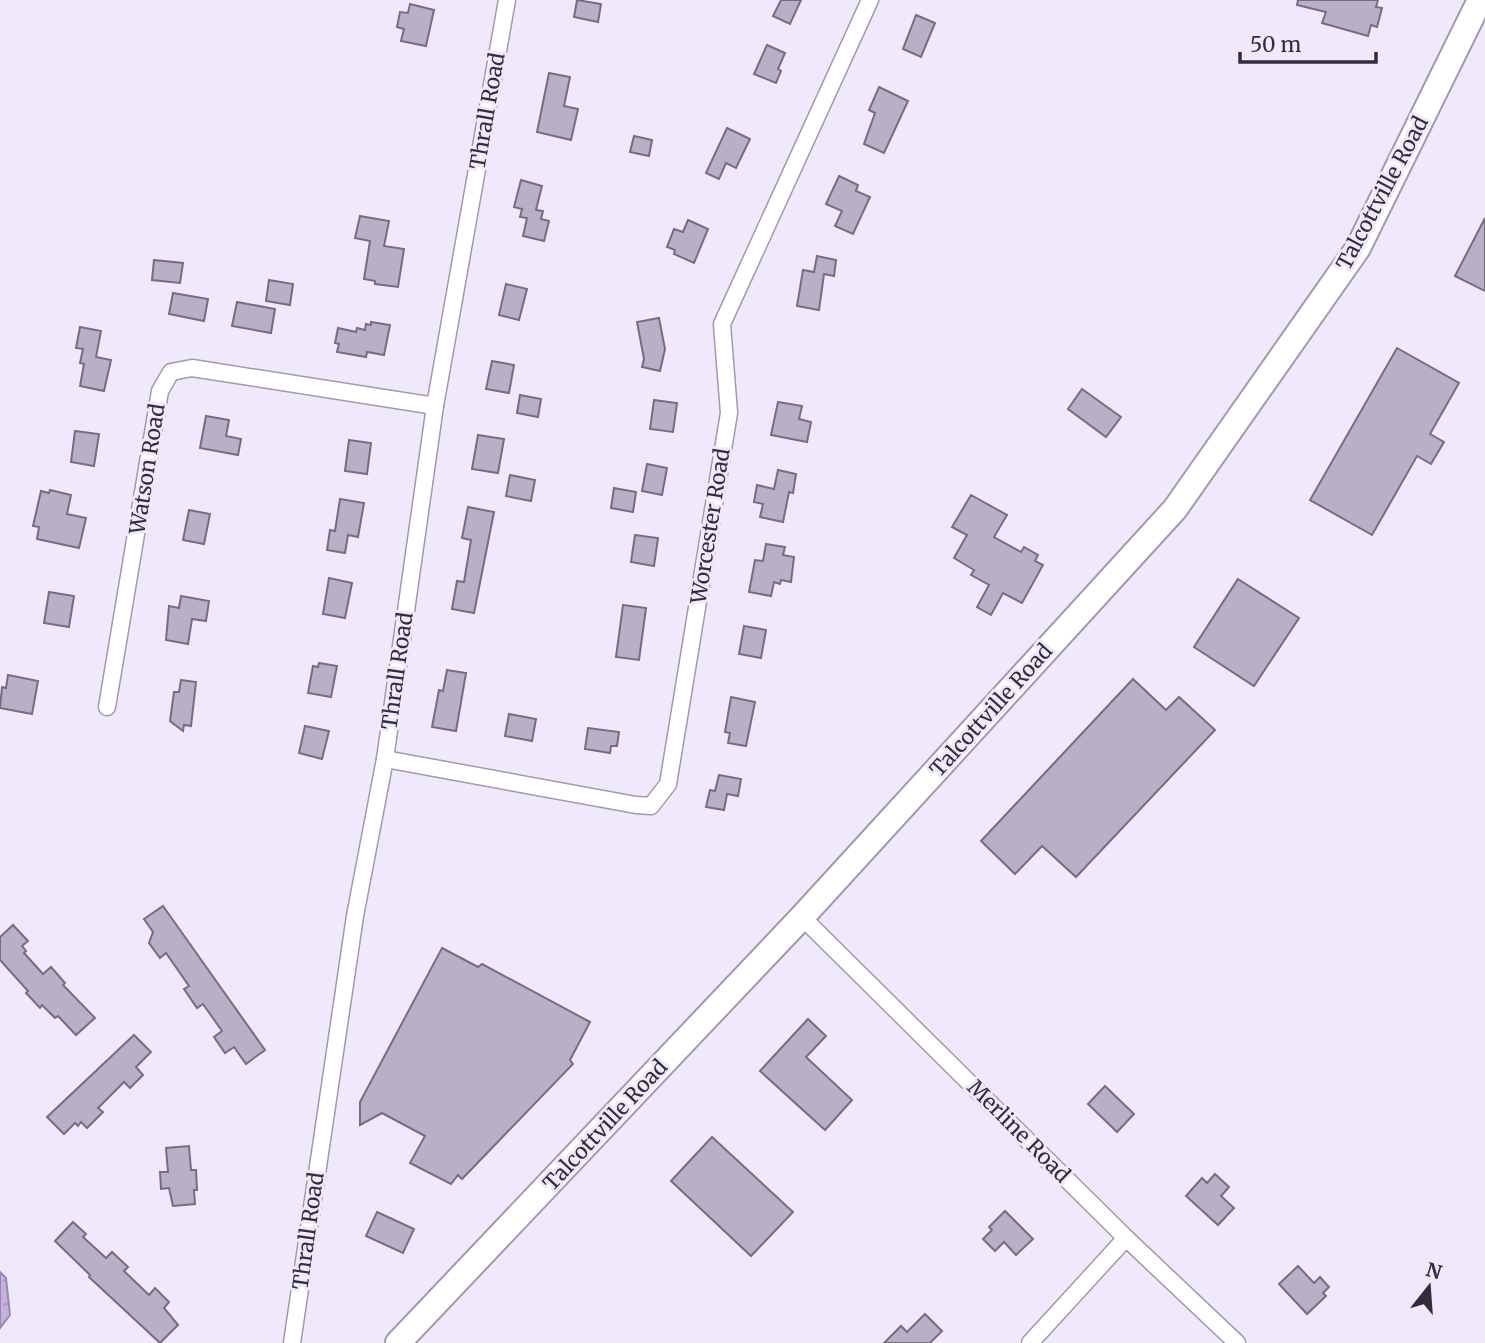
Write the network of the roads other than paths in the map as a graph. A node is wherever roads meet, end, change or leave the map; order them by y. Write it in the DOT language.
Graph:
graph roads {
  1 [pos="507,0"];
  2 [pos="870,0"];
  3 [pos="1480,0"];
  4 [pos="435,405"];
  5 [pos="107,707"];
  6 [pos="385,759"];
  7 [pos="802,918"];
  8 [pos="1126,1238"];
  9 [pos="292,1343"];
  10 [pos="398,1343"];
  11 [pos="1030,1343"];
  12 [pos="1237,1343"];
  1 -- 4 [label="street, Thrall Road"];
  2 -- 6 [label="street, Worcester Road"];
  3 -- 7 [label="main road, Talcottville Road"];
  4 -- 5 [label="street, Watson Road"];
  4 -- 6 [label="street, Thrall Road"];
  6 -- 9 [label="street, Thrall Road"];
  7 -- 8 [label="street, Merline Road"];
  7 -- 10 [label="main road, Talcottville Road"];
  8 -- 11 [label="street"];
  8 -- 12 [label="street, Merline Road"];
}
